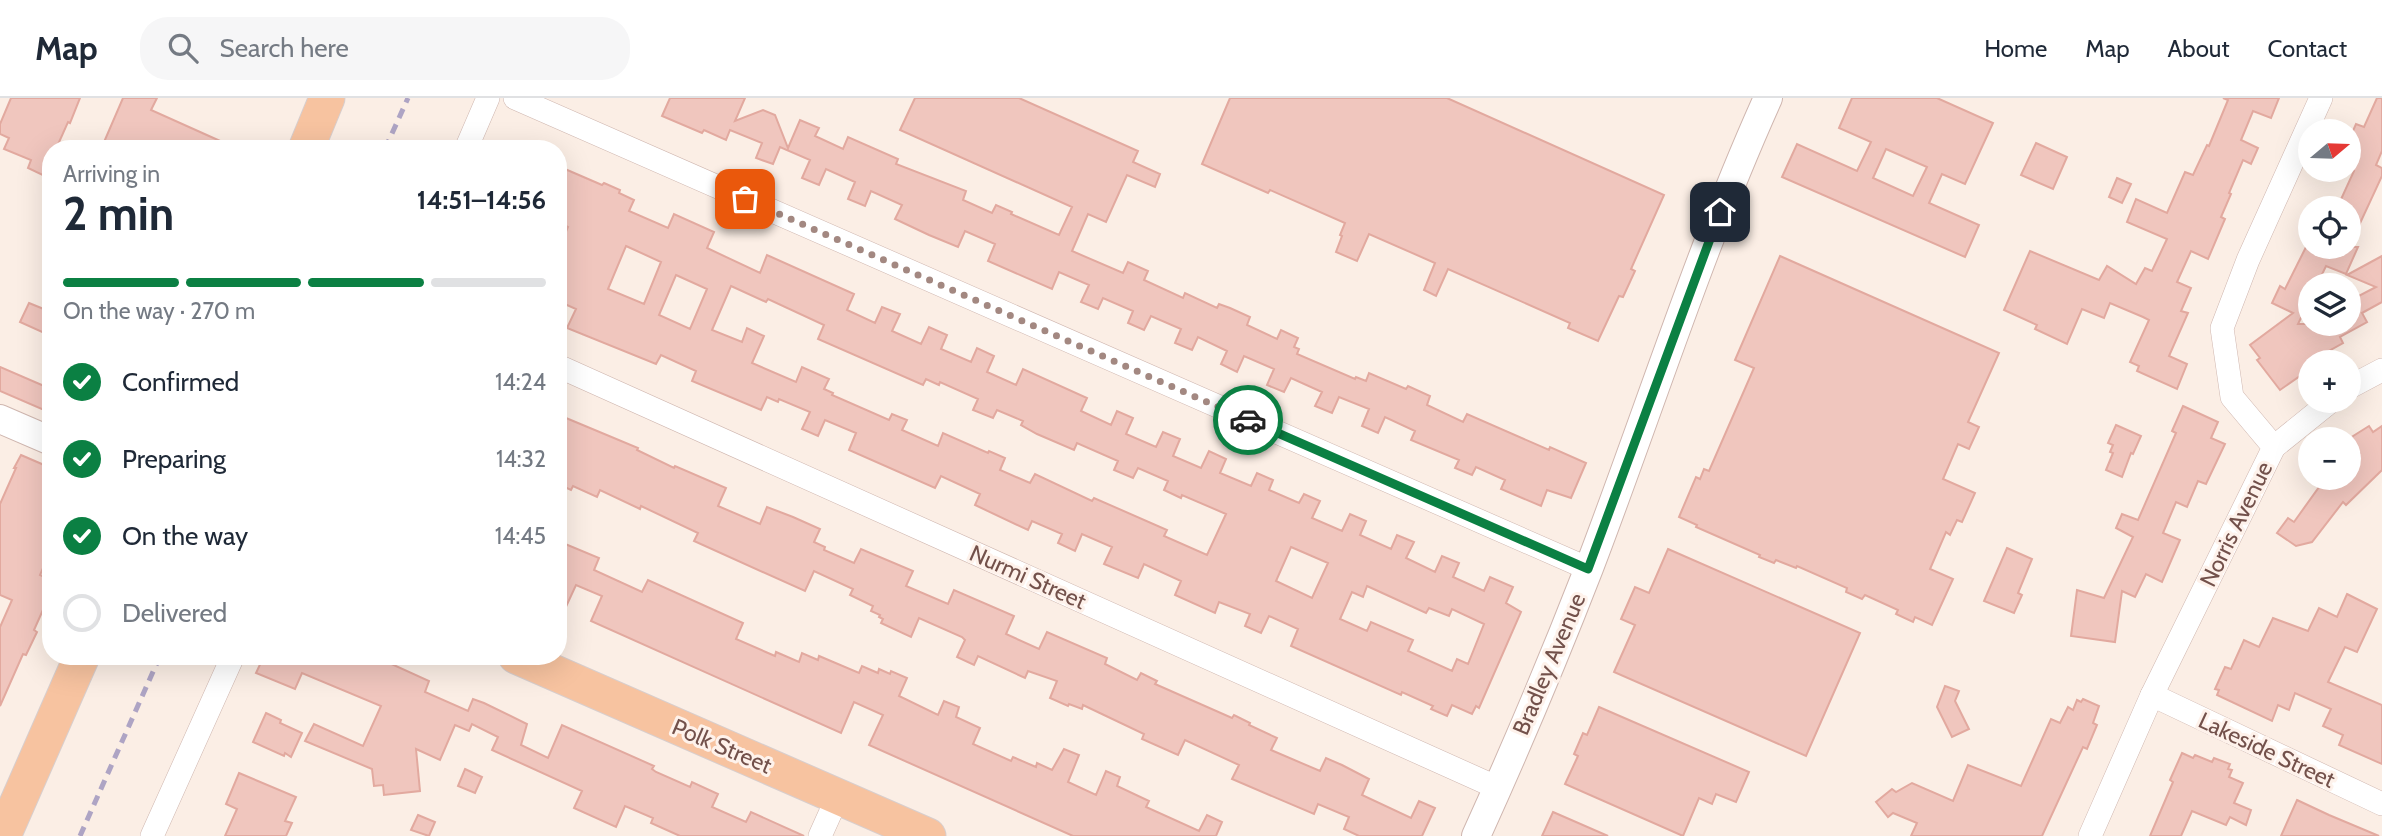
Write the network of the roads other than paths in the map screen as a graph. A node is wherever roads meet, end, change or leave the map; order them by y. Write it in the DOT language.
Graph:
graph roads {
  1 [pos="327,98"];
  2 [pos="488,98"];
  3 [pos="515,98"];
  4 [pos="1768,98"];
  5 [pos="2321,98"];
  6 [pos="310,140"];
  7 [pos="470,140"];
  8 [pos="567,370"];
  9 [pos="2382,370"];
  10 [pos="2361,381"];
  11 [pos="2316,413"];
  12 [pos="0,419"];
  13 [pos="42,437"];
  14 [pos="2274,447"];
  15 [pos="1588,569"];
  16 [pos="78,665"];
  17 [pos="229,665"];
  18 [pos="537,665"];
  19 [pos="2152,695"];
  20 [pos="1497,788"];
  21 [pos="838,796"];
  22 [pos="2382,804"];
  23 [pos="3,836"];
  24 [pos="152,836"];
  25 [pos="820,836"];
  26 [pos="928,836"];
  27 [pos="1476,836"];
  28 [pos="2090,836"];
  1 -- 6 [label="main road"];
  2 -- 7 [label="street"];
  3 -- 15 [label="street"];
  4 -- 15 [label="street, Bradley Avenue"];
  5 -- 14 [label="street, Norris Avenue"];
  8 -- 20 [label="street, Nurmi Street"];
  9 -- 10 [label="street"];
  11 -- 14 [label="street"];
  12 -- 13 [label="street"];
  14 -- 19 [label="street, Norris Avenue"];
  15 -- 20 [label="street, Bradley Avenue"];
  16 -- 23 [label="main road"];
  17 -- 24 [label="street"];
  18 -- 21 [label="main road, Polk Street"];
  19 -- 22 [label="street, Lakeside Street"];
  19 -- 28 [label="street, Norris Avenue"];
  20 -- 27 [label="street, Bradley Avenue"];
  21 -- 25 [label="street"];
  21 -- 26 [label="main road, Polk Street"];
}
